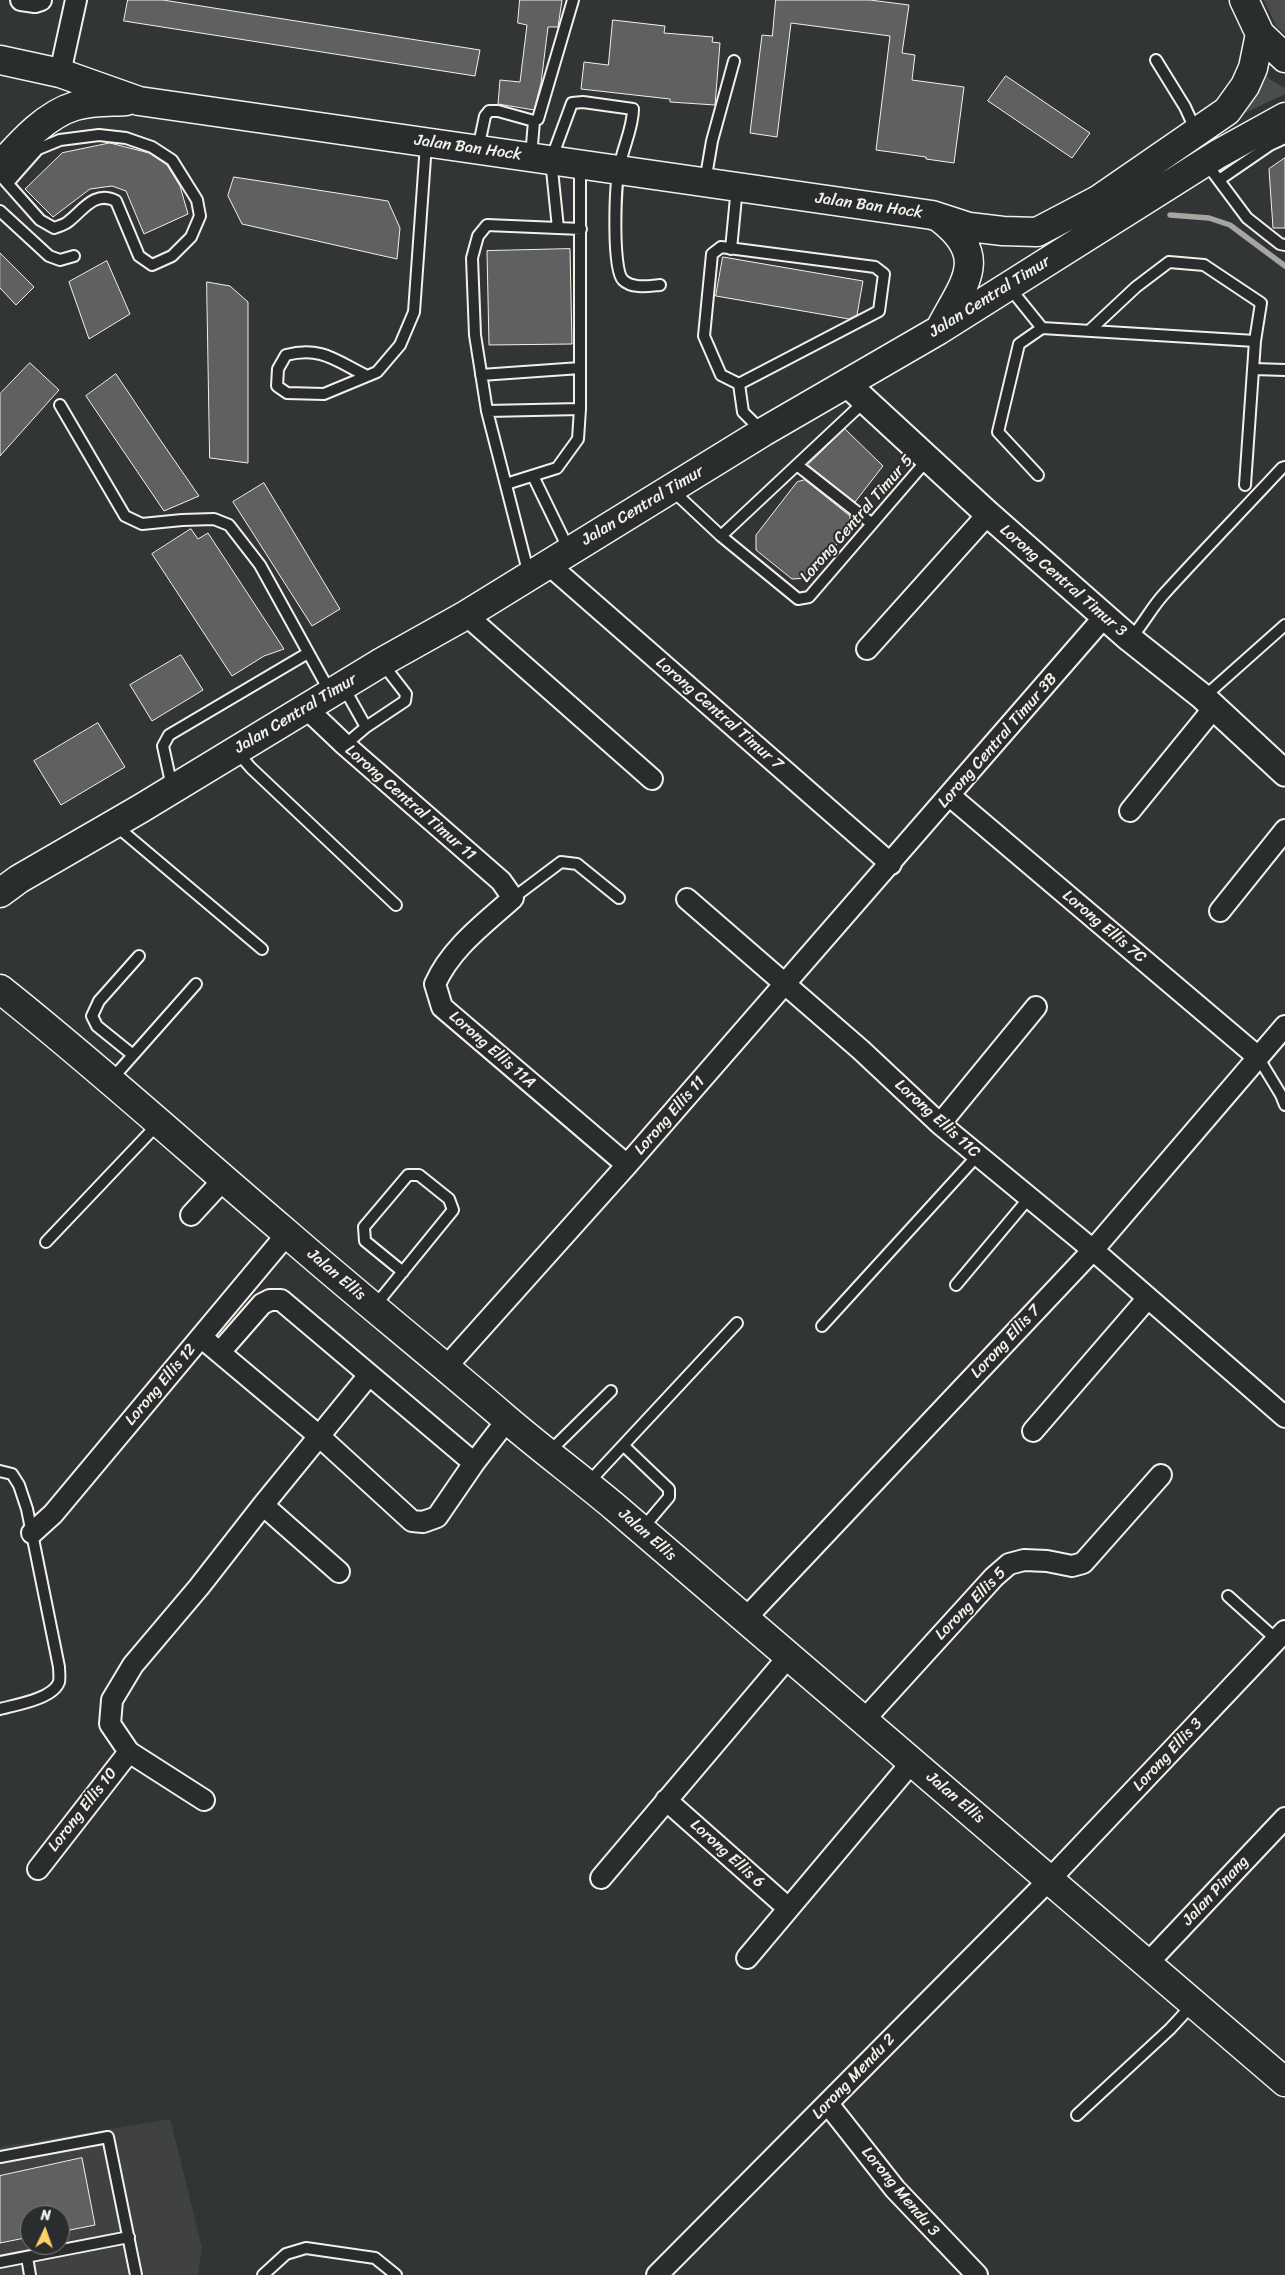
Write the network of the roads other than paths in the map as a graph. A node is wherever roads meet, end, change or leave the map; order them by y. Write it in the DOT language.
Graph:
graph roads {
  1 [pos="21,0"];
  2 [pos="41,0"];
  3 [pos="76,0"];
  4 [pos="573,0"];
  5 [pos="1244,0"];
  6 [pos="1260,34"];
  7 [pos="1285,58"];
  8 [pos="0,60"];
  9 [pos="1156,60"];
  10 [pos="734,61"];
  11 [pos="60,73"];
  12 [pos="140,101"];
  13 [pos="1285,117"];
  14 [pos="534,121"];
  15 [pos="1196,132"];
  16 [pos="1285,138"];
  17 [pos="426,142"];
  18 [pos="478,150"];
  19 [pos="541,159"];
  20 [pos="580,164"];
  21 [pos="3,165"];
  22 [pos="618,170"];
  23 [pos="1212,171"];
  24 [pos="705,183"];
  25 [pos="737,187"];
  26 [pos="0,211"];
  27 [pos="940,218"];
  28 [pos="558,228"];
  29 [pos="581,229"];
  30 [pos="1285,245"];
  31 [pos="731,248"];
  32 [pos="74,256"];
  33 [pos="660,285"];
  34 [pos="1008,286"];
  35 [pos="1042,328"];
  36 [pos="939,330"];
  37 [pos="1089,331"];
  38 [pos="1255,341"];
  39 [pos="580,368"];
  40 [pos="1254,369"];
  41 [pos="1285,370"];
  42 [pos="481,375"];
  43 [pos="367,376"];
  44 [pos="739,384"];
  45 [pos="855,392"];
  46 [pos="60,405"];
  47 [pos="580,409"];
  48 [pos="487,411"];
  49 [pos="764,432"];
  50 [pos="927,460"];
  51 [pos="797,465"];
  52 [pos="1285,467"];
  53 [pos="1038,475"];
  54 [pos="533,476"];
  55 [pos="506,484"];
  56 [pos="1245,485"];
  57 [pos="671,489"];
  58 [pos="988,514"];
  59 [pos="871,523"];
  60 [pos="721,536"];
  61 [pos="549,563"];
  62 [pos="466,615"];
  63 [pos="1104,617"];
  64 [pos="1285,625"];
  65 [pos="1130,639"];
  66 [pos="867,649"];
  67 [pos="308,653"];
  68 [pos="382,662"];
  69 [pos="337,689"];
  70 [pos="1208,703"];
  71 [pos="306,708"];
  72 [pos="366,727"];
  73 [pos="345,745"];
  74 [pos="236,751"];
  75 [pos="1285,773"];
  76 [pos="652,778"];
  77 [pos="172,788"];
  78 [pos="950,796"];
  79 [pos="1130,811"];
  80 [pos="114,824"];
  81 [pos="1285,830"];
  82 [pos="890,864"];
  83 [pos="0,893"];
  84 [pos="513,898"];
  85 [pos="619,898"];
  86 [pos="687,899"];
  87 [pos="396,905"];
  88 [pos="1220,910"];
  89 [pos="262,949"];
  90 [pos="139,956"];
  91 [pos="196,984"];
  92 [pos="786,984"];
  93 [pos="2,986"];
  94 [pos="1036,1006"];
  95 [pos="1285,1026"];
  96 [pos="133,1056"];
  97 [pos="1258,1057"];
  98 [pos="111,1081"];
  99 [pos="1285,1105"];
  100 [pos="159,1123"];
  101 [pos="940,1124"];
  102 [pos="978,1155"];
  103 [pos="627,1165"];
  104 [pos="224,1179"];
  105 [pos="1029,1198"];
  106 [pos="191,1215"];
  107 [pos="287,1234"];
  108 [pos="46,1242"];
  109 [pos="1092,1250"];
  110 [pos="403,1272"];
  111 [pos="956,1285"];
  112 [pos="1147,1299"];
  113 [pos="374,1307"];
  114 [pos="737,1323"];
  115 [pos="822,1326"];
  116 [pos="201,1337"];
  117 [pos="220,1352"];
  118 [pos="447,1366"];
  119 [pos="369,1375"];
  120 [pos="611,1391"];
  121 [pos="1285,1416"];
  122 [pos="508,1420"];
  123 [pos="1033,1431"];
  124 [pos="319,1436"];
  125 [pos="624,1446"];
  126 [pos="548,1452"];
  127 [pos="474,1463"];
  128 [pos="0,1471"];
  129 [pos="1161,1475"];
  130 [pos="588,1484"];
  131 [pos="263,1505"];
  132 [pos="641,1530"];
  133 [pos="32,1533"];
  134 [pos="339,1572"];
  135 [pos="1228,1596"];
  136 [pos="745,1619"];
  137 [pos="1281,1636"];
  138 [pos="788,1656"];
  139 [pos="0,1709"];
  140 [pos="864,1720"];
  141 [pos="129,1752"];
  142 [pos="912,1762"];
  143 [pos="204,1800"];
  144 [pos="666,1800"];
  145 [pos="1285,1818"];
  146 [pos="38,1869"];
  147 [pos="601,1878"];
  148 [pos="1051,1878"];
  149 [pos="788,1908"];
  150 [pos="747,1958"];
  151 [pos="1147,1964"];
  152 [pos="1193,2004"];
  153 [pos="1285,2082"];
  154 [pos="828,2104"];
  155 [pos="1077,2115"];
  156 [pos="0,2157"];
  157 [pos="129,2237"];
  158 [pos="26,2257"];
  159 [pos="0,2262"];
  160 [pos="30,2275"];
  161 [pos="136,2275"];
  162 [pos="263,2275"];
  163 [pos="396,2275"];
  164 [pos="657,2275"];
  165 [pos="976,2275"];
  1 -- 2 [label="street"];
  3 -- 11 [label="street"];
  4 -- 14 [label="lane"];
  5 -- 6 [label="main road"];
  6 -- 7 [label="main road"];
  6 -- 15 [label="main road, Jalan Central Timur"];
  8 -- 11 [label="main road, Jalan Ban Hock"];
  9 -- 15 [label="lane"];
  10 -- 24 [label="lane"];
  11 -- 12 [label="main road, Jalan Ban Hock"];
  12 -- 17 [label="main road, Jalan Ban Hock"];
  12 -- 21 [label="main road"];
  13 -- 23 [label="main road, Jalan Central Timur"];
  14 -- 18 [label="lane"];
  14 -- 19 [label="lane"];
  15 -- 27 [label="main road, Jalan Central Timur"];
  16 -- 23 [label="lane"];
  17 -- 18 [label="main road, Jalan Ban Hock"];
  17 -- 43 [label="lane"];
  18 -- 19 [label="main road, Jalan Ban Hock"];
  19 -- 20 [label="main road, Jalan Ban Hock"];
  19 -- 22 [label="lane"];
  19 -- 28 [label="lane"];
  20 -- 22 [label="main road, Jalan Ban Hock"];
  20 -- 29 [label="lane"];
  21 -- 21 [label="lane"];
  22 -- 24 [label="main road, Jalan Ban Hock"];
  22 -- 33 [label="lane"];
  23 -- 30 [label="lane"];
  23 -- 34 [label="main road, Jalan Central Timur"];
  24 -- 25 [label="main road, Jalan Ban Hock"];
  25 -- 27 [label="main road, Jalan Ban Hock"];
  25 -- 31 [label="lane"];
  26 -- 32 [label="lane"];
  27 -- 36 [label="main road"];
  28 -- 29 [label="lane"];
  28 -- 42 [label="lane"];
  29 -- 39 [label="lane"];
  31 -- 44 [label="lane"];
  31 -- 44 [label="lane"];
  34 -- 35 [label="lane"];
  34 -- 36 [label="main road, Jalan Central Timur"];
  35 -- 37 [label="lane"];
  35 -- 53 [label="lane"];
  36 -- 45 [label="main road, Jalan Central Timur"];
  37 -- 38 [label="lane"];
  37 -- 38 [label="lane"];
  38 -- 40 [label="lane"];
  39 -- 42 [label="lane"];
  39 -- 47 [label="lane"];
  40 -- 41 [label="lane"];
  40 -- 56 [label="lane"];
  42 -- 48 [label="lane"];
  43 -- 43 [label="lane"];
  44 -- 49 [label="lane"];
  45 -- 49 [label="main road, Jalan Central Timur"];
  45 -- 50 [label="street, Lorong Central Timur 3"];
  45 -- 51 [label="lane"];
  46 -- 67 [label="lane"];
  47 -- 48 [label="lane"];
  47 -- 54 [label="lane"];
  48 -- 55 [label="lane"];
  49 -- 57 [label="main road, Jalan Central Timur"];
  50 -- 58 [label="street, Lorong Central Timur 3"];
  50 -- 59 [label="lane, Lorong Central Timur 5"];
  51 -- 59 [label="lane"];
  51 -- 60 [label="lane"];
  52 -- 65 [label="lane"];
  54 -- 55 [label="lane"];
  54 -- 61 [label="lane"];
  55 -- 61 [label="lane"];
  57 -- 60 [label="lane, Lorong Central Timur 5"];
  57 -- 61 [label="main road, Jalan Central Timur"];
  58 -- 63 [label="street, Lorong Central Timur 3"];
  58 -- 66 [label="street"];
  59 -- 60 [label="lane, Lorong Central Timur 5"];
  61 -- 62 [label="main road, Jalan Central Timur"];
  61 -- 82 [label="street, Lorong Central Timur 7"];
  62 -- 68 [label="main road, Jalan Central Timur"];
  62 -- 76 [label="street"];
  63 -- 65 [label="street, Lorong Central Timur 3"];
  63 -- 78 [label="street, Lorong Central Timur 3B"];
  64 -- 70 [label="lane"];
  65 -- 70 [label="street, Lorong Central Timur 3"];
  67 -- 69 [label="lane"];
  67 -- 77 [label="lane"];
  68 -- 69 [label="main road, Jalan Central Timur"];
  68 -- 72 [label="lane"];
  69 -- 71 [label="main road, Jalan Central Timur"];
  69 -- 72 [label="lane"];
  70 -- 75 [label="street, Lorong Central Timur 3"];
  70 -- 79 [label="street"];
  71 -- 73 [label="street, Lorong Central Timur 11"];
  71 -- 74 [label="main road, Jalan Central Timur"];
  72 -- 73 [label="lane"];
  73 -- 84 [label="street, Lorong Central Timur 11"];
  74 -- 77 [label="main road, Jalan Central Timur"];
  74 -- 87 [label="lane"];
  77 -- 80 [label="main road, Jalan Central Timur"];
  78 -- 82 [label="street, Lorong Central Timur 3B"];
  78 -- 97 [label="street, Lorong Ellis 7C"];
  80 -- 83 [label="main road, Jalan Central Timur"];
  80 -- 89 [label="lane"];
  81 -- 88 [label="street"];
  82 -- 92 [label="street, Lorong Ellis 11"];
  84 -- 85 [label="lane"];
  84 -- 103 [label="street, Lorong Ellis 11A"];
  86 -- 92 [label="street, Lorong Ellis 11C"];
  90 -- 96 [label="lane"];
  91 -- 96 [label="lane"];
  92 -- 101 [label="street, Lorong Ellis 11C"];
  92 -- 103 [label="street, Lorong Ellis 11"];
  93 -- 98 [label="main road, Jalan Ellis"];
  94 -- 101 [label="street"];
  95 -- 97 [label="street, Lorong Ellis 7"];
  96 -- 98 [label="lane"];
  97 -- 99 [label="lane"];
  97 -- 109 [label="street, Lorong Ellis 7"];
  98 -- 100 [label="main road, Jalan Ellis"];
  100 -- 104 [label="main road, Jalan Ellis"];
  100 -- 108 [label="lane"];
  101 -- 102 [label="street, Lorong Ellis 11C"];
  102 -- 105 [label="street, Lorong Ellis 11C"];
  102 -- 115 [label="lane"];
  103 -- 118 [label="street, Lorong Ellis 11"];
  104 -- 106 [label="street"];
  104 -- 107 [label="main road, Jalan Ellis"];
  105 -- 109 [label="street, Lorong Ellis 11C"];
  105 -- 111 [label="lane"];
  107 -- 113 [label="main road, Jalan Ellis"];
  107 -- 116 [label="street, Lorong Ellis 12"];
  109 -- 112 [label="street, Lorong Ellis 11C"];
  109 -- 136 [label="street, Lorong Ellis 7"];
  110 -- 110 [label="lane"];
  110 -- 113 [label="lane"];
  112 -- 121 [label="street, Lorong Ellis 11C"];
  112 -- 123 [label="street"];
  113 -- 118 [label="main road, Jalan Ellis"];
  114 -- 125 [label="lane"];
  116 -- 117 [label="street"];
  116 -- 133 [label="street, Lorong Ellis 12"];
  117 -- 119 [label="street"];
  117 -- 124 [label="street"];
  118 -- 122 [label="main road, Jalan Ellis"];
  119 -- 124 [label="street"];
  119 -- 127 [label="street"];
  120 -- 126 [label="lane"];
  122 -- 126 [label="main road, Jalan Ellis"];
  122 -- 127 [label="street"];
  124 -- 127 [label="street"];
  124 -- 131 [label="street"];
  125 -- 130 [label="lane"];
  125 -- 132 [label="lane"];
  126 -- 130 [label="main road, Jalan Ellis"];
  128 -- 133 [label="lane"];
  129 -- 140 [label="street, Lorong Ellis 5"];
  130 -- 132 [label="main road, Jalan Ellis"];
  131 -- 134 [label="street"];
  131 -- 141 [label="street"];
  132 -- 136 [label="main road, Jalan Ellis"];
  133 -- 139 [label="lane"];
  135 -- 137 [label="lane"];
  136 -- 138 [label="main road, Jalan Ellis"];
  137 -- 148 [label="street, Lorong Ellis 3"];
  138 -- 140 [label="main road, Jalan Ellis"];
  138 -- 144 [label="street"];
  140 -- 142 [label="main road, Jalan Ellis"];
  141 -- 143 [label="street"];
  141 -- 146 [label="street, Lorong Ellis 10"];
  142 -- 148 [label="main road, Jalan Ellis"];
  142 -- 149 [label="street"];
  144 -- 147 [label="street"];
  144 -- 149 [label="street, Lorong Ellis 6"];
  145 -- 151 [label="street, Jalan Pinang"];
  148 -- 151 [label="main road, Jalan Ellis"];
  148 -- 154 [label="street, Lorong Mendu 2"];
  149 -- 150 [label="street"];
  151 -- 152 [label="main road, Jalan Ellis"];
  152 -- 153 [label="main road, Jalan Ellis"];
  152 -- 155 [label="lane"];
  154 -- 164 [label="street, Lorong Mendu 2"];
  154 -- 165 [label="street, Lorong Mendu 3"];
  156 -- 157 [label="lane"];
  157 -- 158 [label="lane"];
  157 -- 161 [label="lane"];
  158 -- 159 [label="lane"];
  158 -- 160 [label="lane"];
  162 -- 163 [label="lane"];
}
